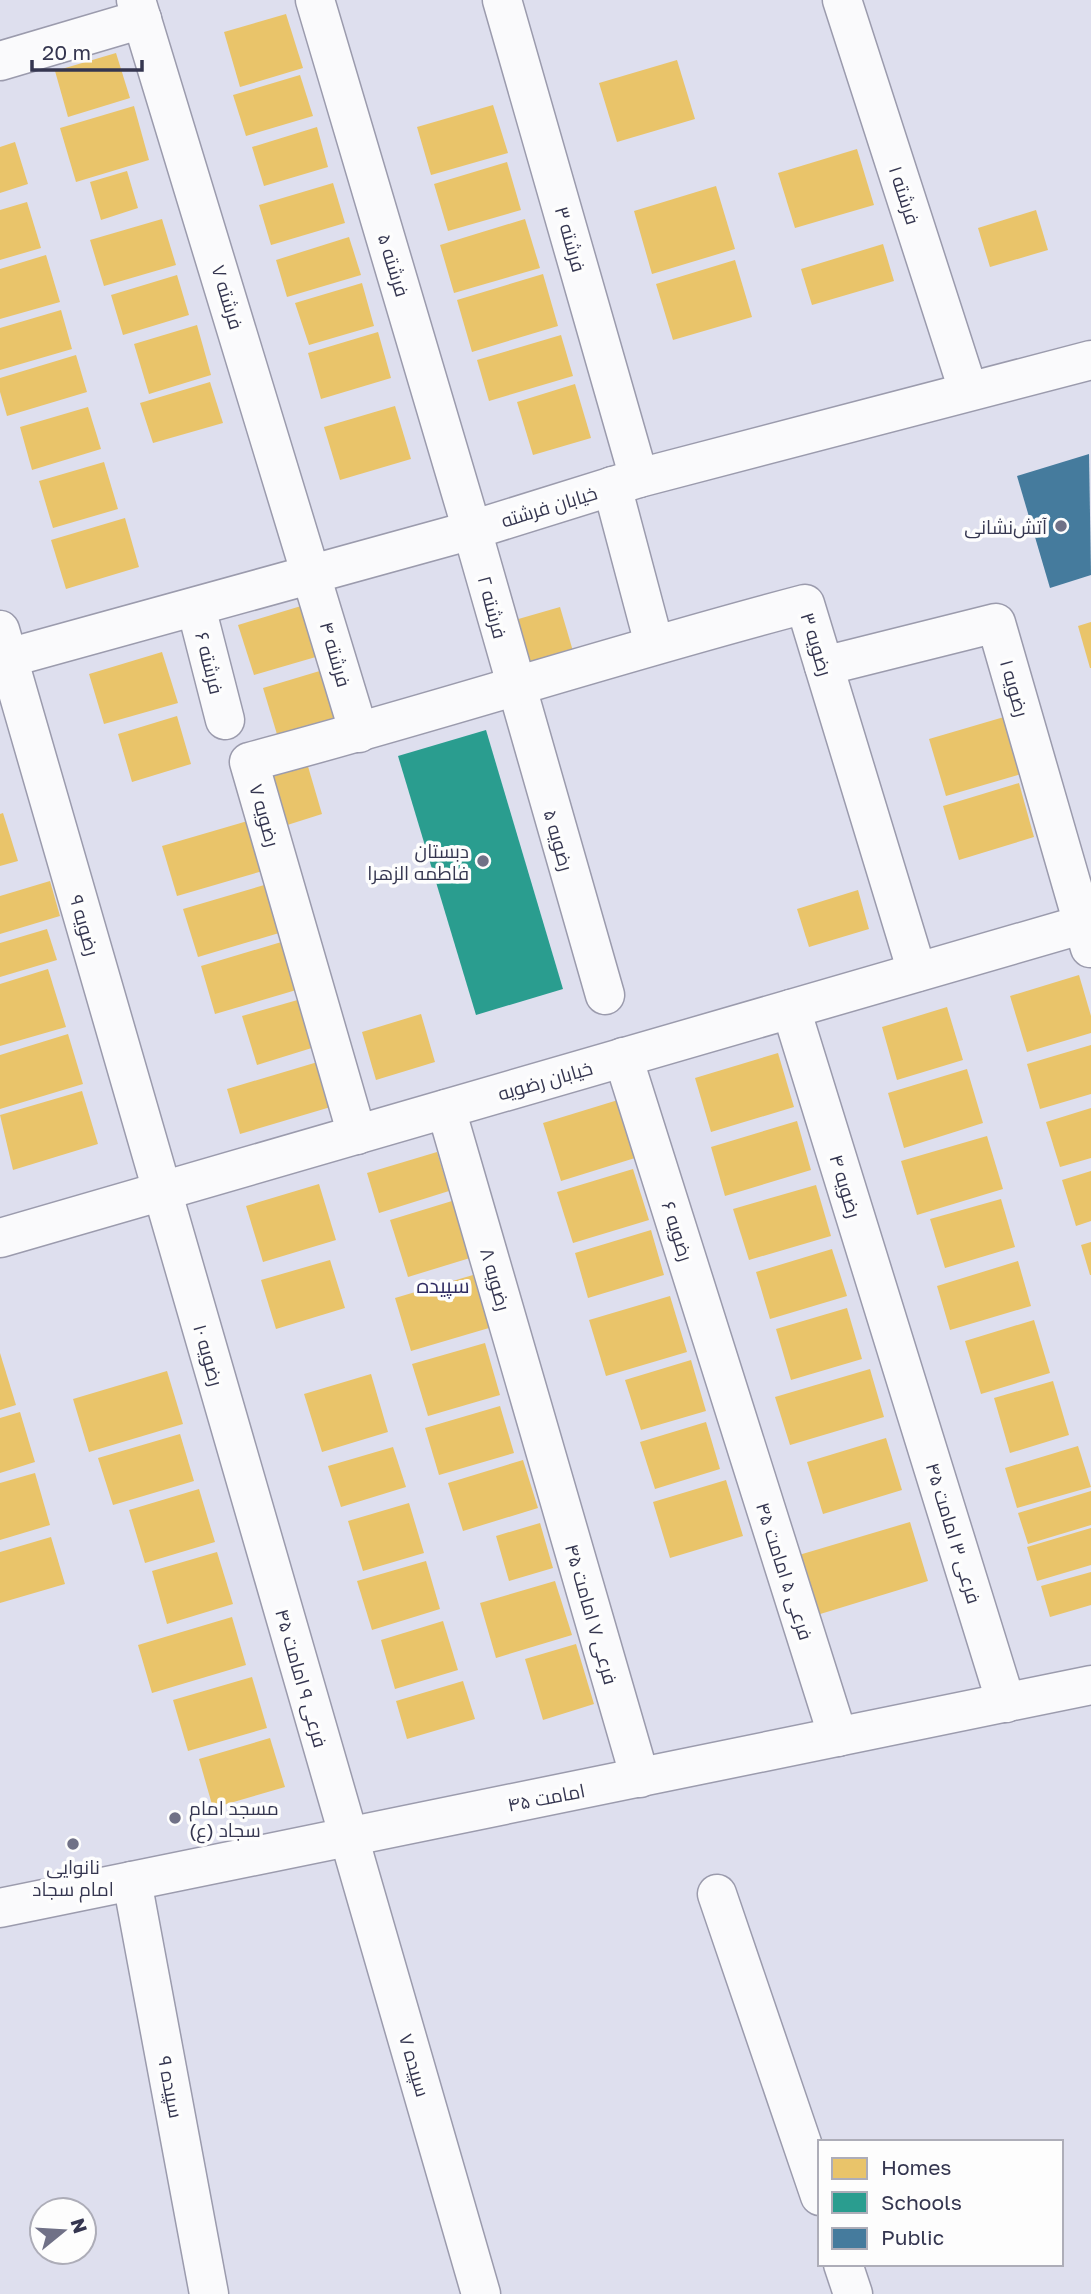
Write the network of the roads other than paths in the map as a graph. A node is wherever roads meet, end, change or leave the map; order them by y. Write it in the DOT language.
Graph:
graph roads {
  1 [pos="315,0"];
  2 [pos="502,0"];
  3 [pos="842,0"];
  4 [pos="139,10"];
  5 [pos="0,61"];
  6 [pos="1091,360"];
  7 [pos="968,390"];
  8 [pos="625,482"];
  9 [pos="472,530"];
  10 [pos="313,574"];
  11 [pos="196,607"];
  12 [pos="4,644"];
  13 [pos="654,644"];
  14 [pos="824,666"];
  15 [pos="514,684"];
  16 [pos="225,720"];
  17 [pos="359,733"];
  18 [pos="1088,932"];
  19 [pos="918,972"];
  20 [pos="605,995"];
  21 [pos="791,1009"];
  22 [pos="623,1057"];
  23 [pos="446,1109"];
  24 [pos="357,1135"];
  25 [pos="162,1191"];
  26 [pos="0,1238"];
  27 [pos="901,1363"];
  28 [pos="733,1405"];
  29 [pos="545,1450"];
  30 [pos="257,1520"];
  31 [pos="1091,1685"];
  32 [pos="1006,1703"];
  33 [pos="838,1737"];
  34 [pos="640,1777"];
  35 [pos="348,1837"];
  36 [pos="132,1881"];
  37 [pos="717,1894"];
  38 [pos="0,1908"];
  39 [pos="818,2190"];
  40 [pos="844,2266"];
  41 [pos="209,2294"];
  42 [pos="481,2294"];
  43 [pos="853,2294"];
  1 -- 9 [label="street, فرشته ۵"];
  2 -- 8 [label="street, فرشته ۳"];
  3 -- 7 [label="street, فرشته ۱"];
  4 -- 5 [label="street"];
  4 -- 10 [label="street, فرشته ۷"];
  6 -- 7 [label="street, خیابان فرشته"];
  7 -- 8 [label="street, خیابان فرشته"];
  8 -- 9 [label="street, خیابان فرشته"];
  8 -- 13 [label="street, فرشته ۳"];
  9 -- 10 [label="street, خیابان فرشته"];
  9 -- 15 [label="street, فرشته ۲"];
  10 -- 11 [label="street, خیابان فرشته"];
  10 -- 17 [label="street, فرشته ۴"];
  11 -- 12 [label="street, خیابان فرشته"];
  11 -- 16 [label="street, فرشته ۶"];
  12 -- 25 [label="street, رضویه ۹"];
  13 -- 14 [label="street, رضویه ۳"];
  13 -- 15 [label="street, رضویه ۳"];
  14 -- 18 [label="street, رضویه ۱"];
  14 -- 19 [label="street, رضویه ۳"];
  15 -- 17 [label="street, رضویه ۷"];
  15 -- 20 [label="street, رضویه ۵"];
  17 -- 24 [label="street, رضویه ۷"];
  18 -- 19 [label="street, خیابان رضویه"];
  19 -- 21 [label="street, خیابان رضویه"];
  21 -- 22 [label="street, خیابان رضویه"];
  21 -- 27 [label="street, رضویه ۴"];
  22 -- 23 [label="street, خیابان رضویه"];
  22 -- 28 [label="street, رضویه ۶"];
  23 -- 24 [label="street, خیابان رضویه"];
  23 -- 29 [label="street, رضویه ۸"];
  24 -- 25 [label="street, خیابان رضویه"];
  25 -- 26 [label="street, خیابان رضویه"];
  25 -- 30 [label="street, رضویه ۱۰"];
  27 -- 32 [label="street, فرعی ۳ امامت ۴۵"];
  28 -- 33 [label="street, فرعی ۵ امامت ۴۵"];
  29 -- 34 [label="street, فرعی ۷ امامت ۴۵"];
  30 -- 35 [label="street, فرعی ۹ امامت ۴۵"];
  31 -- 32 [label="street, امامت ۴۵"];
  32 -- 33 [label="street, امامت ۴۵"];
  33 -- 34 [label="street, امامت ۴۵"];
  34 -- 35 [label="street, امامت ۴۵"];
  35 -- 36 [label="street, امامت ۴۵"];
  35 -- 42 [label="street, سپیده ۷"];
  36 -- 38 [label="street, امامت ۴۵"];
  36 -- 41 [label="street, سپیده ۹"];
  37 -- 39 [label="street"];
  40 -- 43 [label="street"];
}
